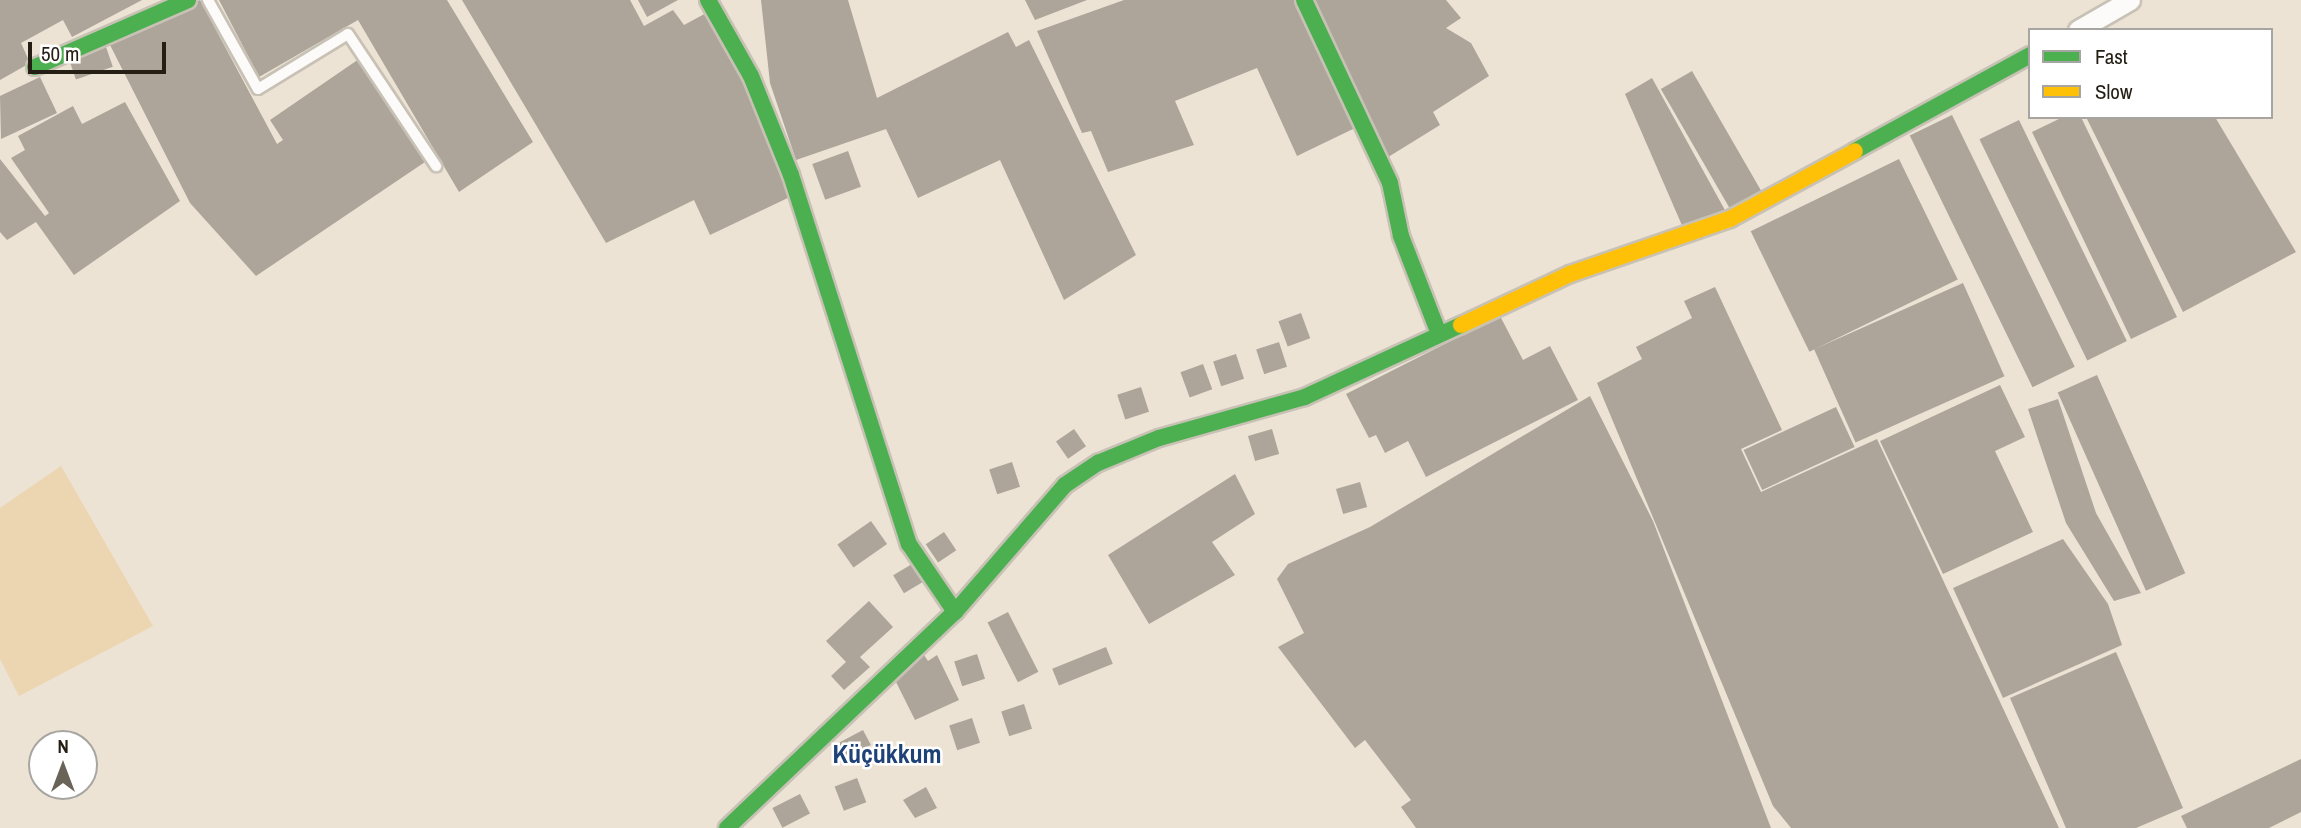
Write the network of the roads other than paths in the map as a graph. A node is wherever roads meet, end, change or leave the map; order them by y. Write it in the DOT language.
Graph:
graph roads {
  1 [pos="188,0"];
  2 [pos="208,0"];
  3 [pos="708,0"];
  4 [pos="1304,0"];
  5 [pos="2130,0"];
  6 [pos="2081,28"];
  7 [pos="2028,56"];
  8 [pos="35,67"];
  9 [pos="436,166"];
  10 [pos="1439,334"];
  11 [pos="955,612"];
  12 [pos="727,828"];
  1 -- 8 [label="street"];
  2 -- 9 [label="lane"];
  3 -- 11 [label="street"];
  4 -- 10 [label="street"];
  5 -- 6 [label="street"];
  7 -- 10 [label="street"];
  10 -- 11 [label="street"];
  11 -- 12 [label="street"];
}
